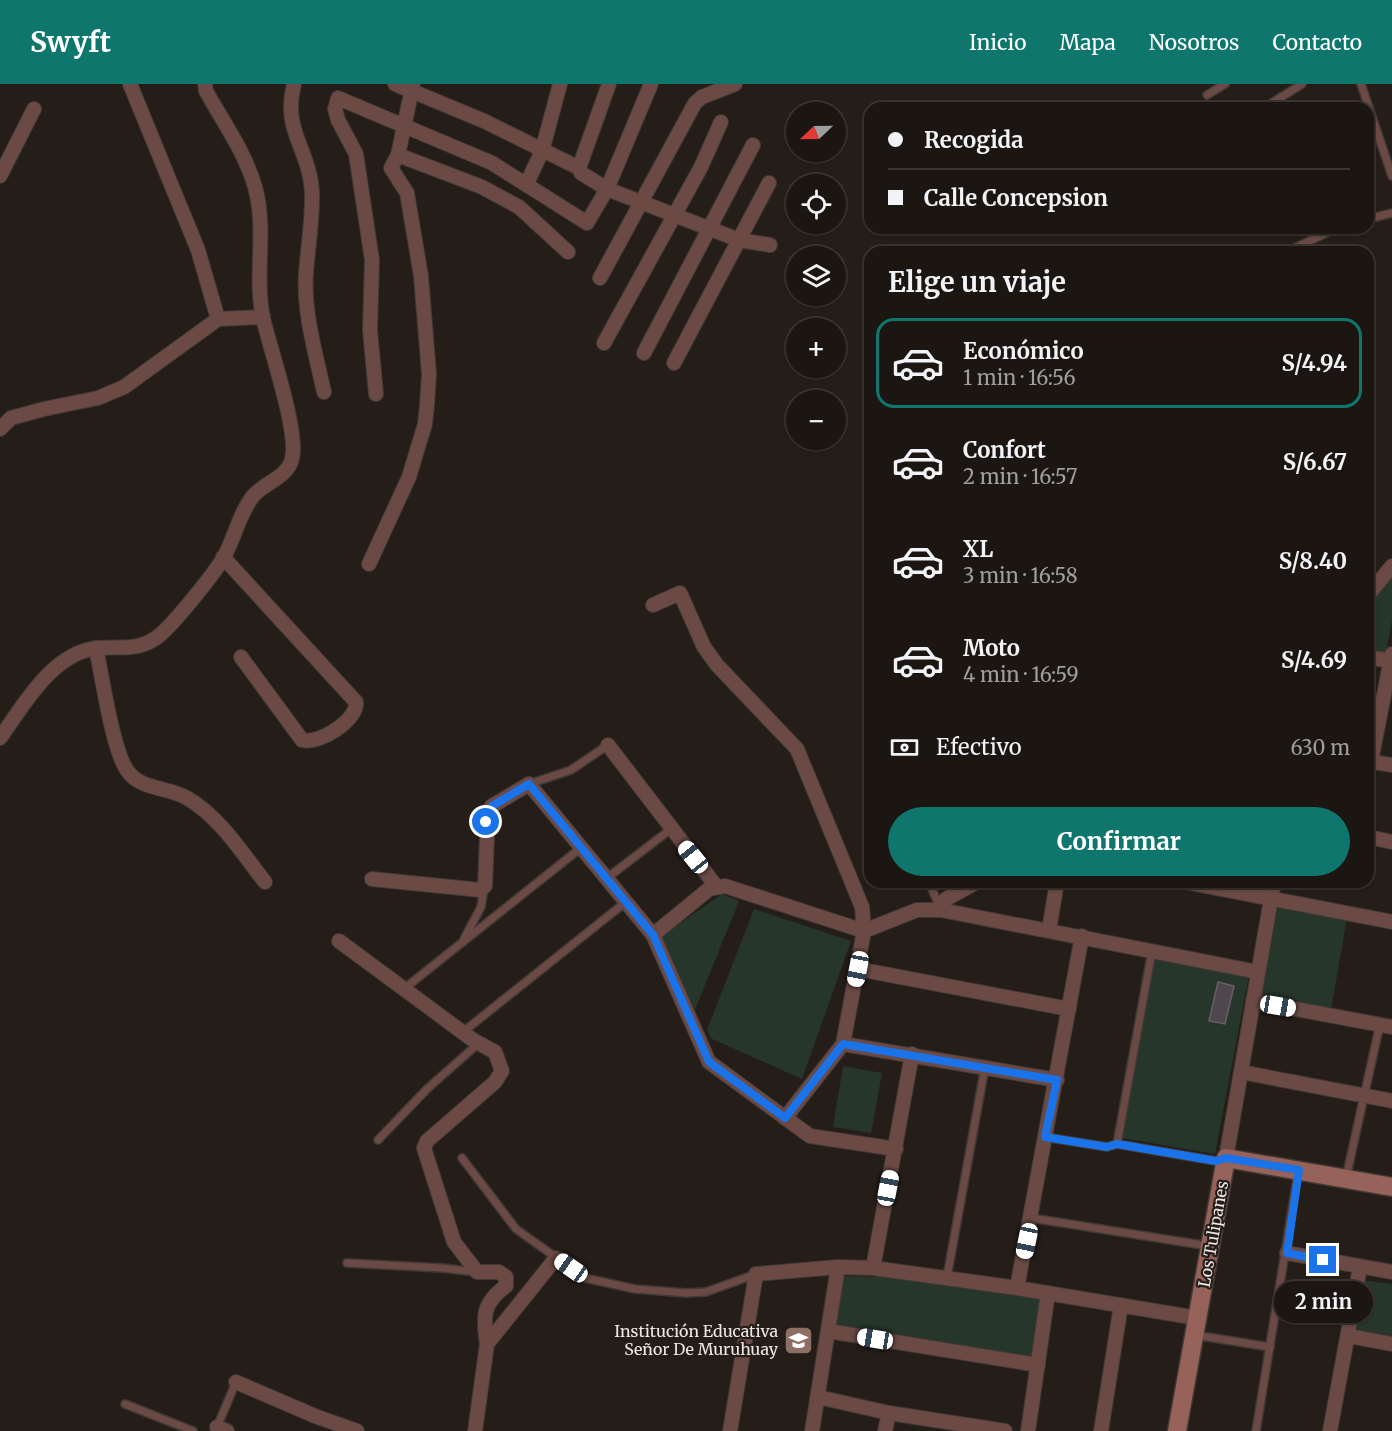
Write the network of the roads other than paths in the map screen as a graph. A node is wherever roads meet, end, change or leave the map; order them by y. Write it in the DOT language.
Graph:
graph roads {
  1 [pos="130,84"];
  2 [pos="205,84"];
  3 [pos="294,84"];
  4 [pos="395,84"];
  5 [pos="560,84"];
  6 [pos="609,84"];
  7 [pos="651,84"];
  8 [pos="735,84"];
  9 [pos="1225,84"];
  10 [pos="1302,84"];
  11 [pos="1361,84"];
  12 [pos="412,88"];
  13 [pos="1208,95"];
  14 [pos="1274,102"];
  15 [pos="1367,102"];
  16 [pos="34,109"];
  17 [pos="721,122"];
  18 [pos="1374,123"];
  19 [pos="404,127"];
  20 [pos="753,145"];
  21 [pos="542,151"];
  22 [pos="398,155"];
  23 [pos="579,168"];
  24 [pos="0,176"];
  25 [pos="1392,176"];
  26 [pos="527,183"];
  27 [pos="769,183"];
  28 [pos="608,189"];
  29 [pos="640,202"];
  30 [pos="674,213"];
  31 [pos="1392,213"];
  32 [pos="1374,218"];
  33 [pos="708,228"];
  34 [pos="1324,234"];
  35 [pos="739,240"];
  36 [pos="770,245"];
  37 [pos="1299,246"];
  38 [pos="568,252"];
  39 [pos="600,278"];
  40 [pos="263,317"];
  41 [pos="218,319"];
  42 [pos="604,343"];
  43 [pos="644,353"];
  44 [pos="675,363"];
  45 [pos="324,392"];
  46 [pos="376,394"];
  47 [pos="0,429"];
  48 [pos="223,557"];
  49 [pos="369,564"];
  50 [pos="1392,566"];
  51 [pos="1374,588"];
  52 [pos="653,605"];
  53 [pos="96,648"];
  54 [pos="241,657"];
  55 [pos="1374,657"];
  56 [pos="1391,658"];
  57 [pos="0,738"];
  58 [pos="1374,738"];
  59 [pos="608,745"];
  60 [pos="1374,762"];
  61 [pos="1392,765"];
  62 [pos="529,784"];
  63 [pos="670,829"];
  64 [pos="1374,838"];
  65 [pos="1392,842"];
  66 [pos="582,847"];
  67 [pos="608,878"];
  68 [pos="372,879"];
  69 [pos="265,882"];
  70 [pos="485,886"];
  71 [pos="716,886"];
  72 [pos="932,888"];
  73 [pos="966,888"];
  74 [pos="1056,888"];
  75 [pos="1220,888"];
  76 [pos="1273,888"];
  77 [pos="1271,899"];
  78 [pos="627,901"];
  79 [pos="941,910"];
  80 [pos="1392,922"];
  81 [pos="1048,930"];
  82 [pos="864,931"];
  83 [pos="653,935"];
  84 [pos="1082,936"];
  85 [pos="339,941"];
  86 [pos="462,942"];
  87 [pos="1152,950"];
  88 [pos="858,969"];
  89 [pos="1258,972"];
  90 [pos="405,988"];
  91 [pos="1253,1001"];
  92 [pos="1069,1009"];
  93 [pos="1386,1026"];
  94 [pos="462,1032"];
  95 [pos="479,1043"];
  96 [pos="843,1044"];
  97 [pos="912,1054"];
  98 [pos="985,1067"];
  99 [pos="1241,1072"];
  100 [pos="1057,1080"];
  101 [pos="1364,1096"];
  102 [pos="1392,1101"];
  103 [pos="785,1118"];
  104 [pos="1045,1137"];
  105 [pos="378,1140"];
  106 [pos="1117,1144"];
  107 [pos="896,1149"];
  108 [pos="462,1158"];
  109 [pos="1226,1158"];
  110 [pos="1299,1170"];
  111 [pos="1346,1178"];
  112 [pos="1392,1187"];
  113 [pos="1031,1218"];
  114 [pos="1210,1246"];
  115 [pos="1287,1253"];
  116 [pos="556,1258"];
  117 [pos="347,1263"];
  118 [pos="838,1267"];
  119 [pos="1360,1267"];
  120 [pos="873,1268"];
  121 [pos="477,1272"];
  122 [pos="1392,1272"];
  123 [pos="756,1274"];
  124 [pos="947,1277"];
  125 [pos="1017,1288"];
  126 [pos="1048,1293"];
  127 [pos="1121,1305"];
  128 [pos="1196,1327"];
  129 [pos="828,1331"];
  130 [pos="1349,1336"];
  131 [pos="487,1344"];
  132 [pos="1392,1344"];
  133 [pos="1269,1347"];
  134 [pos="1038,1365"];
  135 [pos="236,1382"];
  136 [pos="818,1397"];
  137 [pos="125,1404"];
  138 [pos="889,1413"];
  139 [pos="957,1427"];
  140 [pos="222,1429"];
  141 [pos="193,1431"];
  142 [pos="357,1431"];
  143 [pos="475,1431"];
  144 [pos="730,1431"];
  145 [pos="812,1431"];
  146 [pos="885,1431"];
  147 [pos="1005,1431"];
  148 [pos="1028,1431"];
  149 [pos="1101,1431"];
  150 [pos="1177,1431"];
  151 [pos="1256,1431"];
  152 [pos="1330,1431"];
  1 -- 41 [label="street"];
  2 -- 40 [label="street"];
  3 -- 45 [label="street"];
  4 -- 12 [label="street"];
  5 -- 21 [label="street"];
  6 -- 23 [label="street"];
  7 -- 28 [label="street"];
  8 -- 29 [label="street"];
  9 -- 13 [label="lane"];
  10 -- 14 [label="lane"];
  11 -- 15 [label="lane"];
  12 -- 19 [label="street"];
  12 -- 21 [label="street"];
  16 -- 24 [label="street"];
  17 -- 30 [label="street"];
  18 -- 25 [label="lane"];
  19 -- 22 [label="street"];
  19 -- 26 [label="street"];
  19 -- 46 [label="street"];
  20 -- 33 [label="street"];
  21 -- 23 [label="street"];
  21 -- 26 [label="street"];
  22 -- 38 [label="street"];
  22 -- 49 [label="street"];
  23 -- 28 [label="street"];
  26 -- 28 [label="street"];
  27 -- 35 [label="street"];
  28 -- 29 [label="street"];
  29 -- 30 [label="street"];
  29 -- 39 [label="street"];
  30 -- 33 [label="street"];
  30 -- 42 [label="street"];
  31 -- 32 [label="lane"];
  33 -- 35 [label="street"];
  33 -- 43 [label="street"];
  34 -- 37 [label="lane"];
  35 -- 36 [label="street"];
  35 -- 44 [label="street"];
  40 -- 41 [label="street"];
  40 -- 48 [label="street"];
  41 -- 47 [label="street"];
  48 -- 53 [label="street"];
  48 -- 54 [label="street"];
  50 -- 51 [label="street"];
  52 -- 82 [label="street"];
  53 -- 57 [label="street"];
  53 -- 69 [label="street"];
  55 -- 56 [label="street"];
  56 -- 58 [label="street"];
  59 -- 62 [label="lane"];
  59 -- 63 [label="street"];
  60 -- 61 [label="street"];
  62 -- 66 [label="street"];
  62 -- 70 [label="street"];
  63 -- 67 [label="lane"];
  63 -- 71 [label="street"];
  64 -- 65 [label="street"];
  66 -- 67 [label="street"];
  66 -- 86 [label="lane"];
  67 -- 78 [label="street"];
  68 -- 70 [label="street"];
  70 -- 86 [label="lane"];
  71 -- 82 [label="street"];
  71 -- 83 [label="street"];
  72 -- 79 [label="lane"];
  73 -- 79 [label="street"];
  74 -- 81 [label="street"];
  75 -- 77 [label="street"];
  76 -- 77 [label="street, Los Tulipanes"];
  77 -- 80 [label="street"];
  77 -- 89 [label="street, Los Tulipanes"];
  78 -- 83 [label="street"];
  78 -- 94 [label="lane"];
  79 -- 81 [label="street"];
  79 -- 82 [label="street"];
  81 -- 84 [label="street"];
  82 -- 88 [label="street"];
  83 -- 103 [label="street"];
  84 -- 87 [label="street"];
  84 -- 92 [label="street"];
  85 -- 90 [label="street"];
  86 -- 90 [label="lane"];
  87 -- 89 [label="street"];
  87 -- 106 [label="lane"];
  88 -- 92 [label="street"];
  88 -- 96 [label="street"];
  89 -- 91 [label="street, Los Tulipanes"];
  90 -- 94 [label="street"];
  91 -- 93 [label="street"];
  91 -- 99 [label="street, Los Tulipanes"];
  92 -- 100 [label="street"];
  93 -- 101 [label="lane"];
  94 -- 95 [label="street"];
  95 -- 105 [label="lane"];
  95 -- 121 [label="street"];
  96 -- 97 [label="street"];
  96 -- 103 [label="street"];
  97 -- 98 [label="street"];
  97 -- 107 [label="street"];
  98 -- 100 [label="street"];
  98 -- 124 [label="lane"];
  99 -- 101 [label="street"];
  99 -- 109 [label="street, Los Tulipanes"];
  100 -- 104 [label="street"];
  101 -- 102 [label="street"];
  101 -- 111 [label="lane"];
  103 -- 107 [label="street"];
  104 -- 106 [label="lane"];
  104 -- 113 [label="street"];
  106 -- 109 [label="lane"];
  107 -- 120 [label="street"];
  108 -- 116 [label="lane"];
  109 -- 110 [label="street"];
  109 -- 114 [label="street, Los Tulipanes"];
  110 -- 111 [label="street"];
  110 -- 115 [label="lane"];
  111 -- 112 [label="street"];
  113 -- 114 [label="lane"];
  113 -- 125 [label="street"];
  114 -- 128 [label="street, Los Tulipanes"];
  115 -- 119 [label="street"];
  115 -- 133 [label="lane"];
  116 -- 123 [label="lane"];
  116 -- 131 [label="street"];
  117 -- 121 [label="lane"];
  118 -- 120 [label="street"];
  118 -- 123 [label="street"];
  118 -- 129 [label="street"];
  119 -- 122 [label="street"];
  119 -- 130 [label="street"];
  120 -- 124 [label="street"];
  121 -- 131 [label="street"];
  123 -- 144 [label="street"];
  124 -- 125 [label="street"];
  125 -- 126 [label="street"];
  126 -- 127 [label="street"];
  126 -- 134 [label="street"];
  127 -- 128 [label="street"];
  127 -- 149 [label="street"];
  128 -- 133 [label="lane"];
  128 -- 150 [label="street, Los Tulipanes"];
  129 -- 134 [label="street"];
  129 -- 136 [label="street"];
  130 -- 132 [label="street"];
  130 -- 152 [label="street"];
  131 -- 143 [label="street"];
  133 -- 151 [label="lane"];
  134 -- 148 [label="street"];
  135 -- 140 [label="lane"];
  135 -- 142 [label="street"];
  136 -- 138 [label="street"];
  136 -- 145 [label="street"];
  137 -- 141 [label="lane"];
  138 -- 139 [label="street"];
  138 -- 146 [label="street"];
  139 -- 147 [label="street"];
}
